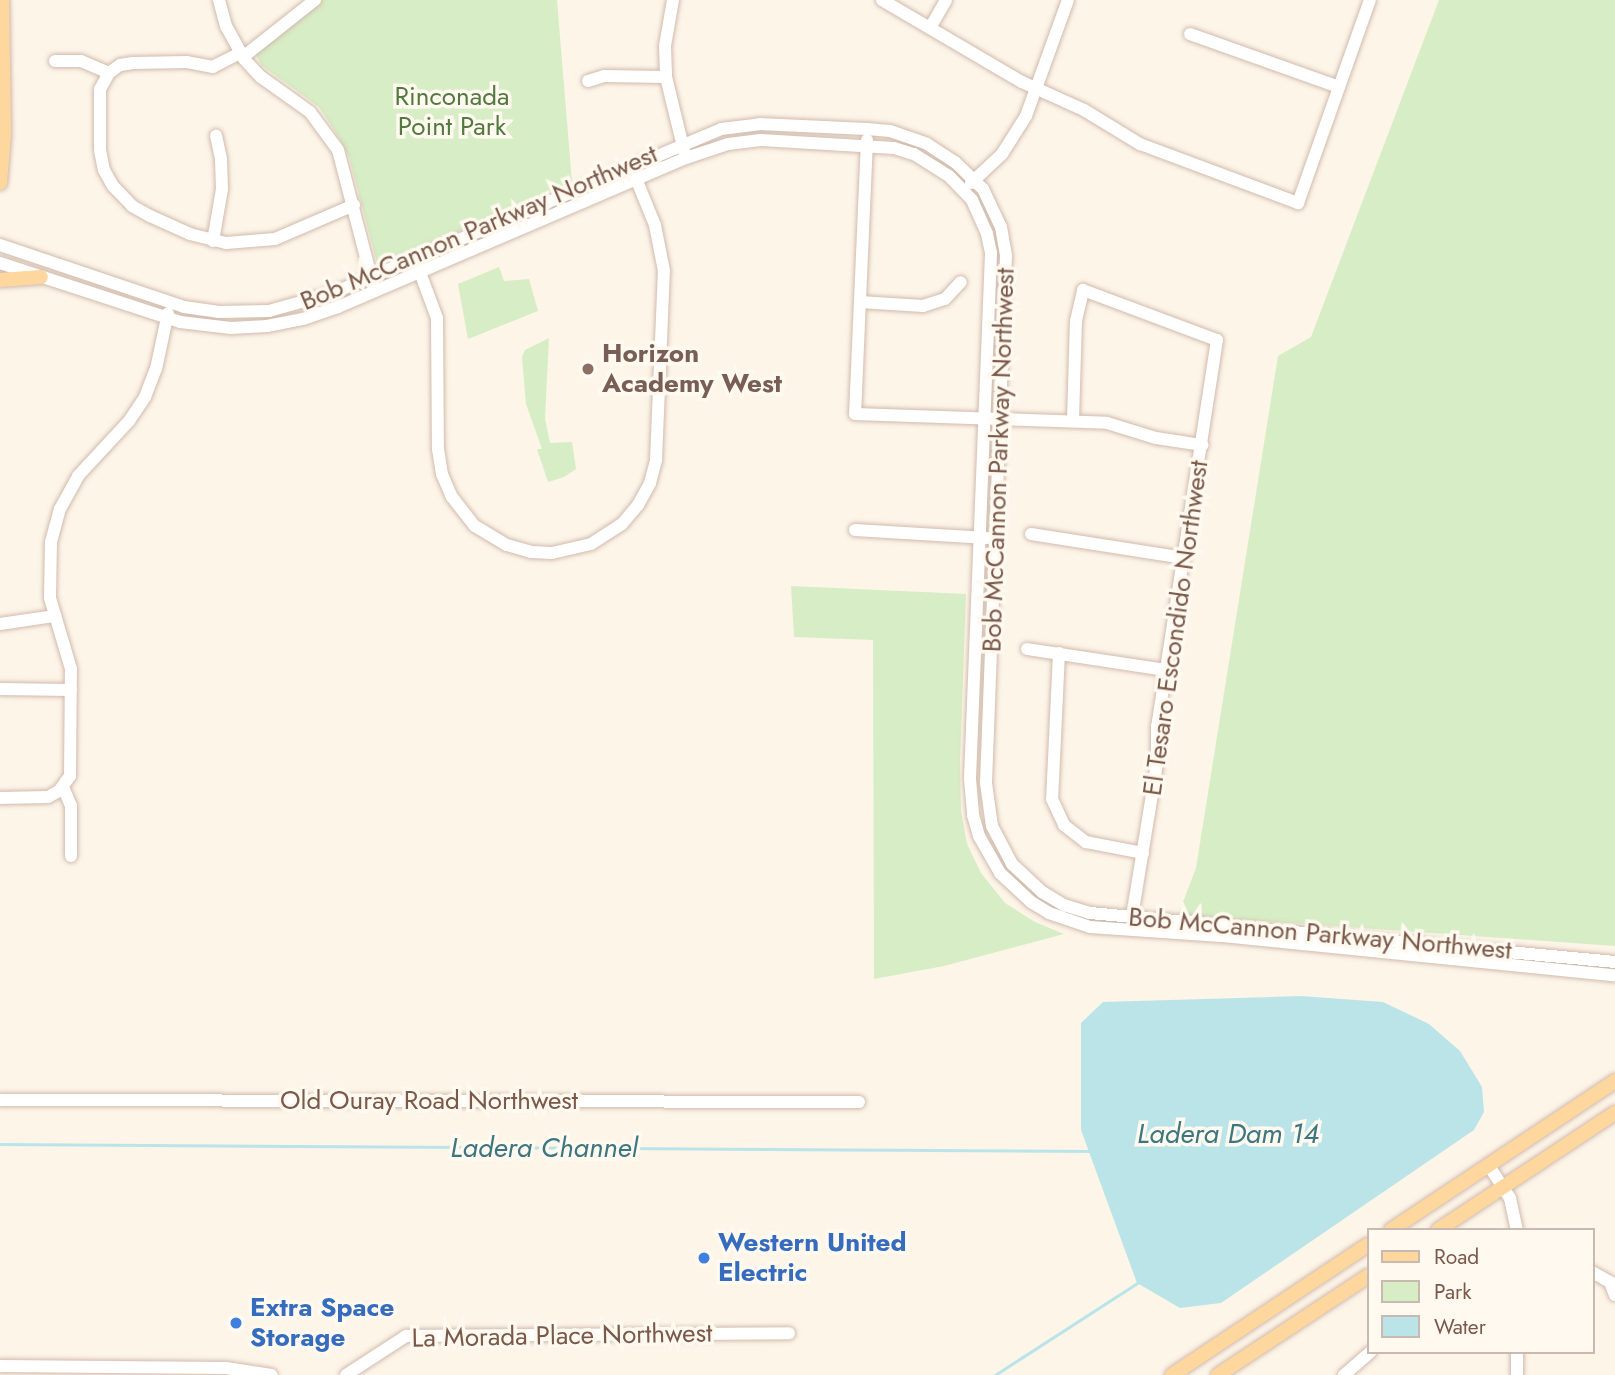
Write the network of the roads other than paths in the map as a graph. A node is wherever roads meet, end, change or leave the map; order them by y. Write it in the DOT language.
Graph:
graph roads {
  1 [pos="2,0"];
  2 [pos="219,0"];
  3 [pos="315,0"];
  4 [pos="673,0"];
  5 [pos="882,0"];
  6 [pos="946,0"];
  7 [pos="1068,0"];
  8 [pos="1370,0"];
  9 [pos="930,28"];
  10 [pos="1190,34"];
  11 [pos="242,55"];
  12 [pos="55,61"];
  13 [pos="109,72"];
  14 [pos="666,77"];
  15 [pos="588,81"];
  16 [pos="1339,87"];
  17 [pos="1037,90"];
  18 [pos="867,129"];
  19 [pos="216,136"];
  20 [pos="681,144"];
  21 [pos="867,146"];
  22 [pos="687,158"];
  23 [pos="631,166"];
  24 [pos="975,179"];
  25 [pos="637,180"];
  26 [pos="0,183"];
  27 [pos="963,190"];
  28 [pos="354,205"];
  29 [pos="213,241"];
  30 [pos="0,245"];
  31 [pos="414,258"];
  32 [pos="0,263"];
  33 [pos="420,273"];
  34 [pos="41,277"];
  35 [pos="370,277"];
  36 [pos="0,280"];
  37 [pos="961,282"];
  38 [pos="377,291"];
  39 [pos="860,302"];
  40 [pos="170,303"];
  41 [pos="167,319"];
  42 [pos="986,419"];
  43 [pos="1002,419"];
  44 [pos="1073,420"];
  45 [pos="1202,445"];
  46 [pos="855,530"];
  47 [pos="1031,534"];
  48 [pos="980,537"];
  49 [pos="997,538"];
  50 [pos="1184,558"];
  51 [pos="55,616"];
  52 [pos="0,624"];
  53 [pos="1027,649"];
  54 [pos="1059,653"];
  55 [pos="1167,670"];
  56 [pos="0,689"];
  57 [pos="71,690"];
  58 [pos="63,787"];
  59 [pos="0,798"];
  60 [pos="1143,853"];
  61 [pos="71,856"];
  62 [pos="1132,916"];
  63 [pos="1615,962"];
  64 [pos="1615,975"];
  65 [pos="1615,1081"];
  66 [pos="0,1100"];
  67 [pos="859,1102"];
  68 [pos="1615,1113"];
  69 [pos="1489,1166"];
  70 [pos="1503,1187"];
  71 [pos="1394,1228"];
  72 [pos="1441,1228"];
  73 [pos="1517,1228"];
  74 [pos="1366,1246"];
  75 [pos="1594,1273"];
  76 [pos="1366,1277"];
  77 [pos="1612,1280"];
  78 [pos="1615,1295"];
  79 [pos="789,1334"];
  80 [pos="1368,1354"];
  81 [pos="1517,1354"];
  82 [pos="0,1366"];
  83 [pos="271,1375"];
  84 [pos="346,1375"];
  85 [pos="1172,1375"];
  86 [pos="1218,1375"];
  87 [pos="1344,1375"];
  88 [pos="1517,1375"];
  1 -- 26 [label="main road"];
  2 -- 11 [label="street"];
  3 -- 11 [label="street"];
  4 -- 14 [label="street"];
  5 -- 9 [label="street"];
  6 -- 9 [label="street"];
  7 -- 17 [label="street"];
  8 -- 16 [label="street"];
  9 -- 17 [label="street"];
  10 -- 16 [label="street"];
  11 -- 13 [label="street"];
  11 -- 28 [label="street"];
  12 -- 13 [label="street"];
  13 -- 29 [label="street"];
  14 -- 15 [label="street"];
  14 -- 20 [label="street"];
  16 -- 17 [label="street"];
  17 -- 24 [label="street"];
  18 -- 20 [label="street, Bob McCannon Parkway Northwest"];
  18 -- 21 [label="street"];
  18 -- 24 [label="street, Bob McCannon Parkway Northwest"];
  19 -- 29 [label="street"];
  20 -- 22 [label="street"];
  20 -- 23 [label="street, Bob McCannon Parkway Northwest"];
  21 -- 22 [label="street, Bob McCannon Parkway Northwest"];
  21 -- 27 [label="street, Bob McCannon Parkway Northwest"];
  21 -- 39 [label="street"];
  22 -- 25 [label="street, Bob McCannon Parkway Northwest"];
  23 -- 25 [label="street"];
  23 -- 31 [label="street, Bob McCannon Parkway Northwest"];
  24 -- 27 [label="street"];
  24 -- 43 [label="street, Bob McCannon Parkway Northwest"];
  25 -- 33 [label="street, Bob McCannon Parkway Northwest"];
  25 -- 33 [label="street"];
  27 -- 42 [label="street, Bob McCannon Parkway Northwest"];
  28 -- 29 [label="street"];
  28 -- 35 [label="street"];
  30 -- 40 [label="street, Bob McCannon Parkway Northwest"];
  31 -- 33 [label="street"];
  31 -- 35 [label="street, Bob McCannon Parkway Northwest"];
  32 -- 34 [label="street, Bob McCannon Parkway Northwest"];
  33 -- 38 [label="street, Bob McCannon Parkway Northwest"];
  34 -- 36 [label="main road"];
  34 -- 41 [label="street, Bob McCannon Parkway Northwest"];
  35 -- 38 [label="street"];
  35 -- 40 [label="street, Bob McCannon Parkway Northwest"];
  37 -- 39 [label="street"];
  38 -- 41 [label="street, Bob McCannon Parkway Northwest"];
  39 -- 42 [label="street"];
  40 -- 41 [label="street"];
  41 -- 51 [label="street"];
  42 -- 43 [label="street"];
  42 -- 48 [label="street, Bob McCannon Parkway Northwest"];
  43 -- 44 [label="street"];
  43 -- 49 [label="street, Bob McCannon Parkway Northwest"];
  44 -- 45 [label="street"];
  44 -- 45 [label="street, El Tesaro Escondido Northwest"];
  45 -- 50 [label="street, El Tesaro Escondido Northwest"];
  46 -- 48 [label="street"];
  47 -- 50 [label="street"];
  48 -- 49 [label="street"];
  48 -- 64 [label="street, Bob McCannon Parkway Northwest"];
  49 -- 62 [label="street, Bob McCannon Parkway Northwest"];
  50 -- 55 [label="street, El Tesaro Escondido Northwest"];
  51 -- 52 [label="street"];
  51 -- 57 [label="street"];
  53 -- 54 [label="street"];
  54 -- 55 [label="street"];
  54 -- 60 [label="street"];
  55 -- 60 [label="street, El Tesaro Escondido Northwest"];
  56 -- 57 [label="street"];
  57 -- 58 [label="street"];
  58 -- 59 [label="street"];
  58 -- 61 [label="street"];
  60 -- 62 [label="street, El Tesaro Escondido Northwest"];
  62 -- 63 [label="street, Bob McCannon Parkway Northwest"];
  65 -- 69 [label="main road"];
  66 -- 67 [label="street, Old Ouray Road Northwest"];
  68 -- 70 [label="main road"];
  69 -- 70 [label="street"];
  69 -- 71 [label="main road"];
  70 -- 72 [label="main road"];
  70 -- 73 [label="street"];
  74 -- 85 [label="main road"];
  75 -- 77 [label="street"];
  76 -- 86 [label="main road"];
  77 -- 78 [label="street"];
  79 -- 84 [label="street, La Morada Place Northwest"];
  80 -- 87 [label="street"];
  81 -- 88 [label="street"];
  82 -- 83 [label="street"];
}
